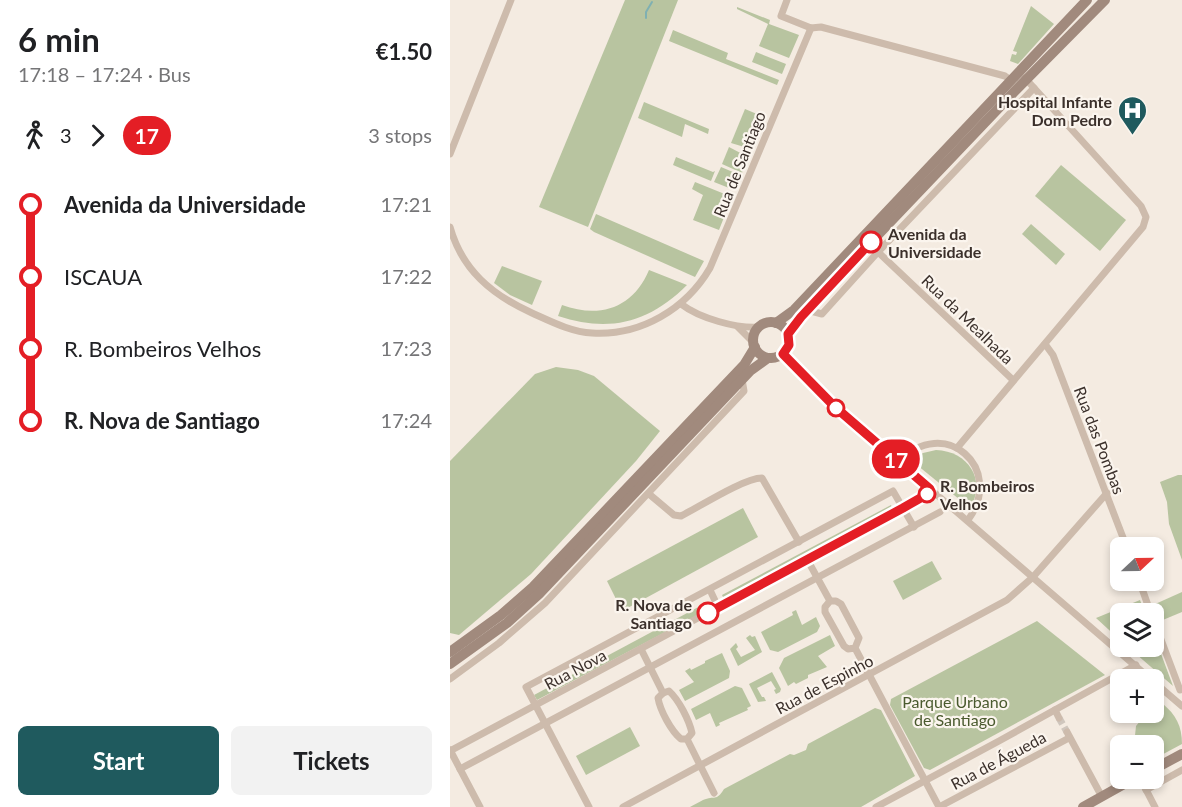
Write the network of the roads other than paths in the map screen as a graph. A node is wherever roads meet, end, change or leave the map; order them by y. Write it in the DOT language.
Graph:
graph roads {
  1 [pos="511,0"];
  2 [pos="787,0"];
  3 [pos="1087,0"];
  4 [pos="1105,0"];
  5 [pos="811,28"];
  6 [pos="1027,80"];
  7 [pos="1012,81"];
  8 [pos="450,153"];
  9 [pos="450,226"];
  10 [pos="878,252"];
  11 [pos="681,304"];
  12 [pos="807,310"];
  13 [pos="776,323"];
  14 [pos="738,327"];
  15 [pos="760,327"];
  16 [pos="788,334"];
  17 [pos="1045,344"];
  18 [pos="754,345"];
  19 [pos="783,354"];
  20 [pos="768,358"];
  21 [pos="742,380"];
  22 [pos="1013,380"];
  23 [pos="957,448"];
  24 [pos="899,462"];
  25 [pos="930,489"];
  26 [pos="1107,493"];
  27 [pos="649,494"];
  28 [pos="903,508"];
  29 [pos="940,512"];
  30 [pos="968,520"];
  31 [pos="914,527"];
  32 [pos="1123,537"];
  33 [pos="799,542"];
  34 [pos="807,559"];
  35 [pos="1033,577"];
  36 [pos="818,579"];
  37 [pos="710,590"];
  38 [pos="830,601"];
  39 [pos="718,608"];
  40 [pos="855,648"];
  41 [pos="1164,648"];
  42 [pos="641,649"];
  43 [pos="450,652"];
  44 [pos="450,664"];
  45 [pos="1136,665"];
  46 [pos="651,668"];
  47 [pos="869,675"];
  48 [pos="450,679"];
  49 [pos="1180,690"];
  50 [pos="663,693"];
  51 [pos="536,706"];
  52 [pos="1182,706"];
  53 [pos="1055,711"];
  54 [pos="1059,718"];
  55 [pos="545,725"];
  56 [pos="687,739"];
  57 [pos="450,751"];
  58 [pos="1182,754"];
  59 [pos="1164,763"];
  60 [pos="701,766"];
  61 [pos="460,770"];
  62 [pos="1182,770"];
  63 [pos="925,781"];
  64 [pos="1116,789"];
  65 [pos="1146,790"];
  66 [pos="714,793"];
  67 [pos="1102,797"];
  68 [pos="480,807"];
  69 [pos="590,807"];
  70 [pos="623,807"];
  71 [pos="876,807"];
  72 [pos="939,807"];
  73 [pos="1083,807"];
  74 [pos="1155,807"];
  1 -- 8 [label="street"];
  2 -- 5 [label="street"];
  3 -- 6 [label="main road"];
  4 -- 6 [label="main road"];
  5 -- 7 [label="street"];
  5 -- 11 [label="street, Rua de Santiago"];
  6 -- 7 [label="main road"];
  6 -- 10 [label="street"];
  6 -- 12 [label="main road"];
  6 -- 17 [label="street"];
  7 -- 13 [label="main road"];
  9 -- 11 [label="street, Rua de Santiago"];
  10 -- 12 [label="street"];
  10 -- 22 [label="street, Rua da Mealhada"];
  11 -- 14 [label="street"];
  12 -- 16 [label="main road"];
  13 -- 15 [label="main road"];
  13 -- 16 [label="main road"];
  14 -- 15 [label="street"];
  14 -- 18 [label="street"];
  15 -- 18 [label="main road"];
  16 -- 19 [label="main road"];
  17 -- 22 [label="street"];
  17 -- 26 [label="street, Rua das Pombas"];
  18 -- 20 [label="main road"];
  18 -- 43 [label="main road"];
  19 -- 20 [label="main road"];
  19 -- 24 [label="street"];
  20 -- 21 [label="main road"];
  21 -- 27 [label="street"];
  21 -- 44 [label="main road"];
  22 -- 23 [label="street"];
  23 -- 24 [label="street"];
  23 -- 30 [label="street"];
  24 -- 25 [label="street"];
  25 -- 28 [label="street, Rua Nova"];
  25 -- 30 [label="street"];
  26 -- 32 [label="street, Rua das Pombas"];
  26 -- 35 [label="street, Rua de Espinho"];
  27 -- 33 [label="street"];
  27 -- 48 [label="street"];
  28 -- 31 [label="street"];
  28 -- 33 [label="street"];
  28 -- 34 [label="street, Rua Nova"];
  29 -- 31 [label="street"];
  30 -- 35 [label="street"];
  31 -- 36 [label="street"];
  33 -- 37 [label="street"];
  34 -- 36 [label="street"];
  34 -- 39 [label="street, Rua Nova"];
  35 -- 45 [label="street"];
  35 -- 47 [label="street, Rua de Espinho"];
  36 -- 38 [label="street"];
  36 -- 46 [label="street"];
  37 -- 39 [label="street"];
  37 -- 51 [label="street"];
  38 -- 40 [label="street"];
  38 -- 40 [label="street"];
  39 -- 42 [label="street, Rua Nova"];
  40 -- 47 [label="street"];
  41 -- 49 [label="street"];
  42 -- 46 [label="street"];
  42 -- 51 [label="street, Rua Nova"];
  45 -- 52 [label="street"];
  45 -- 53 [label="street"];
  46 -- 50 [label="street"];
  46 -- 55 [label="street"];
  47 -- 60 [label="street, Rua de Espinho"];
  47 -- 63 [label="street"];
  50 -- 56 [label="street"];
  50 -- 56 [label="street"];
  51 -- 55 [label="street"];
  51 -- 57 [label="street, Rua Nova"];
  53 -- 54 [label="street"];
  53 -- 63 [label="street"];
  55 -- 61 [label="street"];
  55 -- 69 [label="street"];
  56 -- 60 [label="street"];
  57 -- 61 [label="street"];
  58 -- 59 [label="main road"];
  60 -- 66 [label="street"];
  60 -- 70 [label="street, Rua de Espinho"];
  61 -- 68 [label="street"];
  62 -- 65 [label="street"];
  63 -- 71 [label="street"];
  63 -- 72 [label="street"];
  64 -- 67 [label="main road"];
  65 -- 74 [label="street"];
  67 -- 72 [label="street, Rua de Águeda"];
  67 -- 73 [label="main road"];
}
